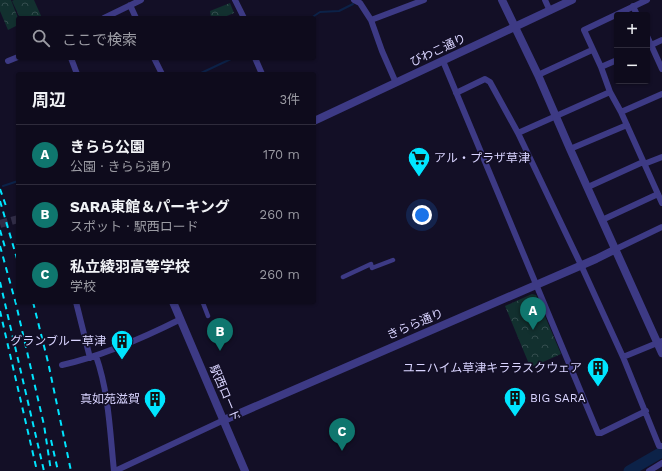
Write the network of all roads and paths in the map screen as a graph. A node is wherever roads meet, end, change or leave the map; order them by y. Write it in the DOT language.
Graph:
graph roads {
  1 [pos="141,0"];
  2 [pos="235,0"];
  3 [pos="354,0"];
  4 [pos="424,0"];
  5 [pos="502,0"];
  6 [pos="545,0"];
  7 [pos="572,0"];
  8 [pos="647,0"];
  9 [pos="130,5"];
  10 [pos="633,6"];
  11 [pos="550,11"];
  12 [pos="636,12"];
  13 [pos="108,16"];
  14 [pos="135,16"];
  15 [pos="243,16"];
  16 [pos="371,20"];
  17 [pos="514,27"];
  18 [pos="662,40"];
  19 [pos="650,46"];
  20 [pos="650,48"];
  21 [pos="592,50"];
  22 [pos="16,58"];
  23 [pos="72,60"];
  24 [pos="155,60"];
  25 [pos="256,60"];
  26 [pos="8,61"];
  27 [pos="443,61"];
  28 [pos="614,61"];
  29 [pos="601,67"];
  30 [pos="662,69"];
  31 [pos="76,72"];
  32 [pos="161,72"];
  33 [pos="261,72"];
  34 [pos="538,75"];
  35 [pos="396,83"];
  36 [pos="610,92"];
  37 [pos="456,93"];
  38 [pos="662,94"];
  39 [pos="621,112"];
  40 [pos="555,116"];
  41 [pos="316,120"];
  42 [pos="627,125"];
  43 [pos="518,133"];
  44 [pos="570,149"];
  45 [pos="662,157"];
  46 [pos="644,163"];
  47 [pos="588,187"];
  48 [pos="658,194"];
  49 [pos="662,203"];
  50 [pos="602,220"];
  51 [pos="662,227"];
  52 [pos="616,250"];
  53 [pos="393,260"];
  54 [pos="581,265"];
  55 [pos="343,277"];
  56 [pos="536,285"];
  57 [pos="77,304"];
  58 [pos="174,304"];
  59 [pos="203,304"];
  60 [pos="208,316"];
  61 [pos="181,319"];
  62 [pos="660,342"];
  63 [pos="662,353"];
  64 [pos="93,357"];
  65 [pos="622,357"];
  66 [pos="62,365"];
  67 [pos="646,411"];
  68 [pos="224,420"];
  69 [pos="662,446"];
  70 [pos="662,463"];
  71 [pos="114,471"];
  72 [pos="245,471"];
  73 [pos="648,471"];
  1 -- 9 [label="street"];
  2 -- 15 [label="street"];
  3 -- 16 [label="street"];
  4 -- 16 [label="street"];
  5 -- 17 [label="street"];
  6 -- 11 [label="street"];
  7 -- 11 [label="street, びわこ通り"];
  8 -- 10 [label="street"];
  9 -- 13 [label="street"];
  9 -- 14 [label="street"];
  10 -- 12 [label="street"];
  10 -- 21 [label="street"];
  11 -- 17 [label="street, びわこ通り"];
  16 -- 35 [label="street"];
  17 -- 27 [label="street, びわこ通り"];
  17 -- 34 [label="street"];
  18 -- 19 [label="street"];
  20 -- 30 [label="street"];
  21 -- 29 [label="street"];
  21 -- 34 [label="street"];
  22 -- 26 [label="street"];
  23 -- 31 [label="street"];
  24 -- 32 [label="street"];
  25 -- 33 [label="street"];
  27 -- 35 [label="street, びわこ通り"];
  27 -- 37 [label="street"];
  28 -- 29 [label="street"];
  29 -- 36 [label="street"];
  34 -- 40 [label="street"];
  35 -- 41 [label="street, びわこ通り"];
  36 -- 39 [label="street"];
  36 -- 40 [label="street"];
  37 -- 43 [label="street"];
  37 -- 56 [label="street"];
  38 -- 39 [label="street"];
  39 -- 42 [label="street"];
  40 -- 43 [label="street"];
  40 -- 44 [label="street"];
  42 -- 44 [label="street"];
  42 -- 46 [label="street"];
  43 -- 54 [label="street"];
  44 -- 47 [label="street"];
  45 -- 46 [label="street"];
  46 -- 47 [label="street"];
  46 -- 48 [label="street"];
  47 -- 50 [label="street"];
  48 -- 49 [label="street"];
  48 -- 50 [label="street"];
  50 -- 52 [label="street"];
  51 -- 52 [label="street"];
  52 -- 54 [label="street, きらら通り"];
  52 -- 62 [label="street"];
  53 -- 55 [label="street"];
  54 -- 56 [label="street, きらら通り"];
  54 -- 65 [label="street"];
  56 -- 67 [label="street"];
  56 -- 68 [label="street, きらら通り"];
  57 -- 64 [label="street"];
  58 -- 61 [label="street, 駅西ロード"];
  59 -- 60 [label="street"];
  61 -- 64 [label="street"];
  61 -- 68 [label="street, 駅西ロード"];
  62 -- 63 [label="street"];
  62 -- 65 [label="street"];
  64 -- 66 [label="street"];
  64 -- 71 [label="street"];
  65 -- 67 [label="street"];
  67 -- 69 [label="street"];
  68 -- 71 [label="street"];
  68 -- 72 [label="street, 駅西ロード"];
  70 -- 73 [label="street"];
}
